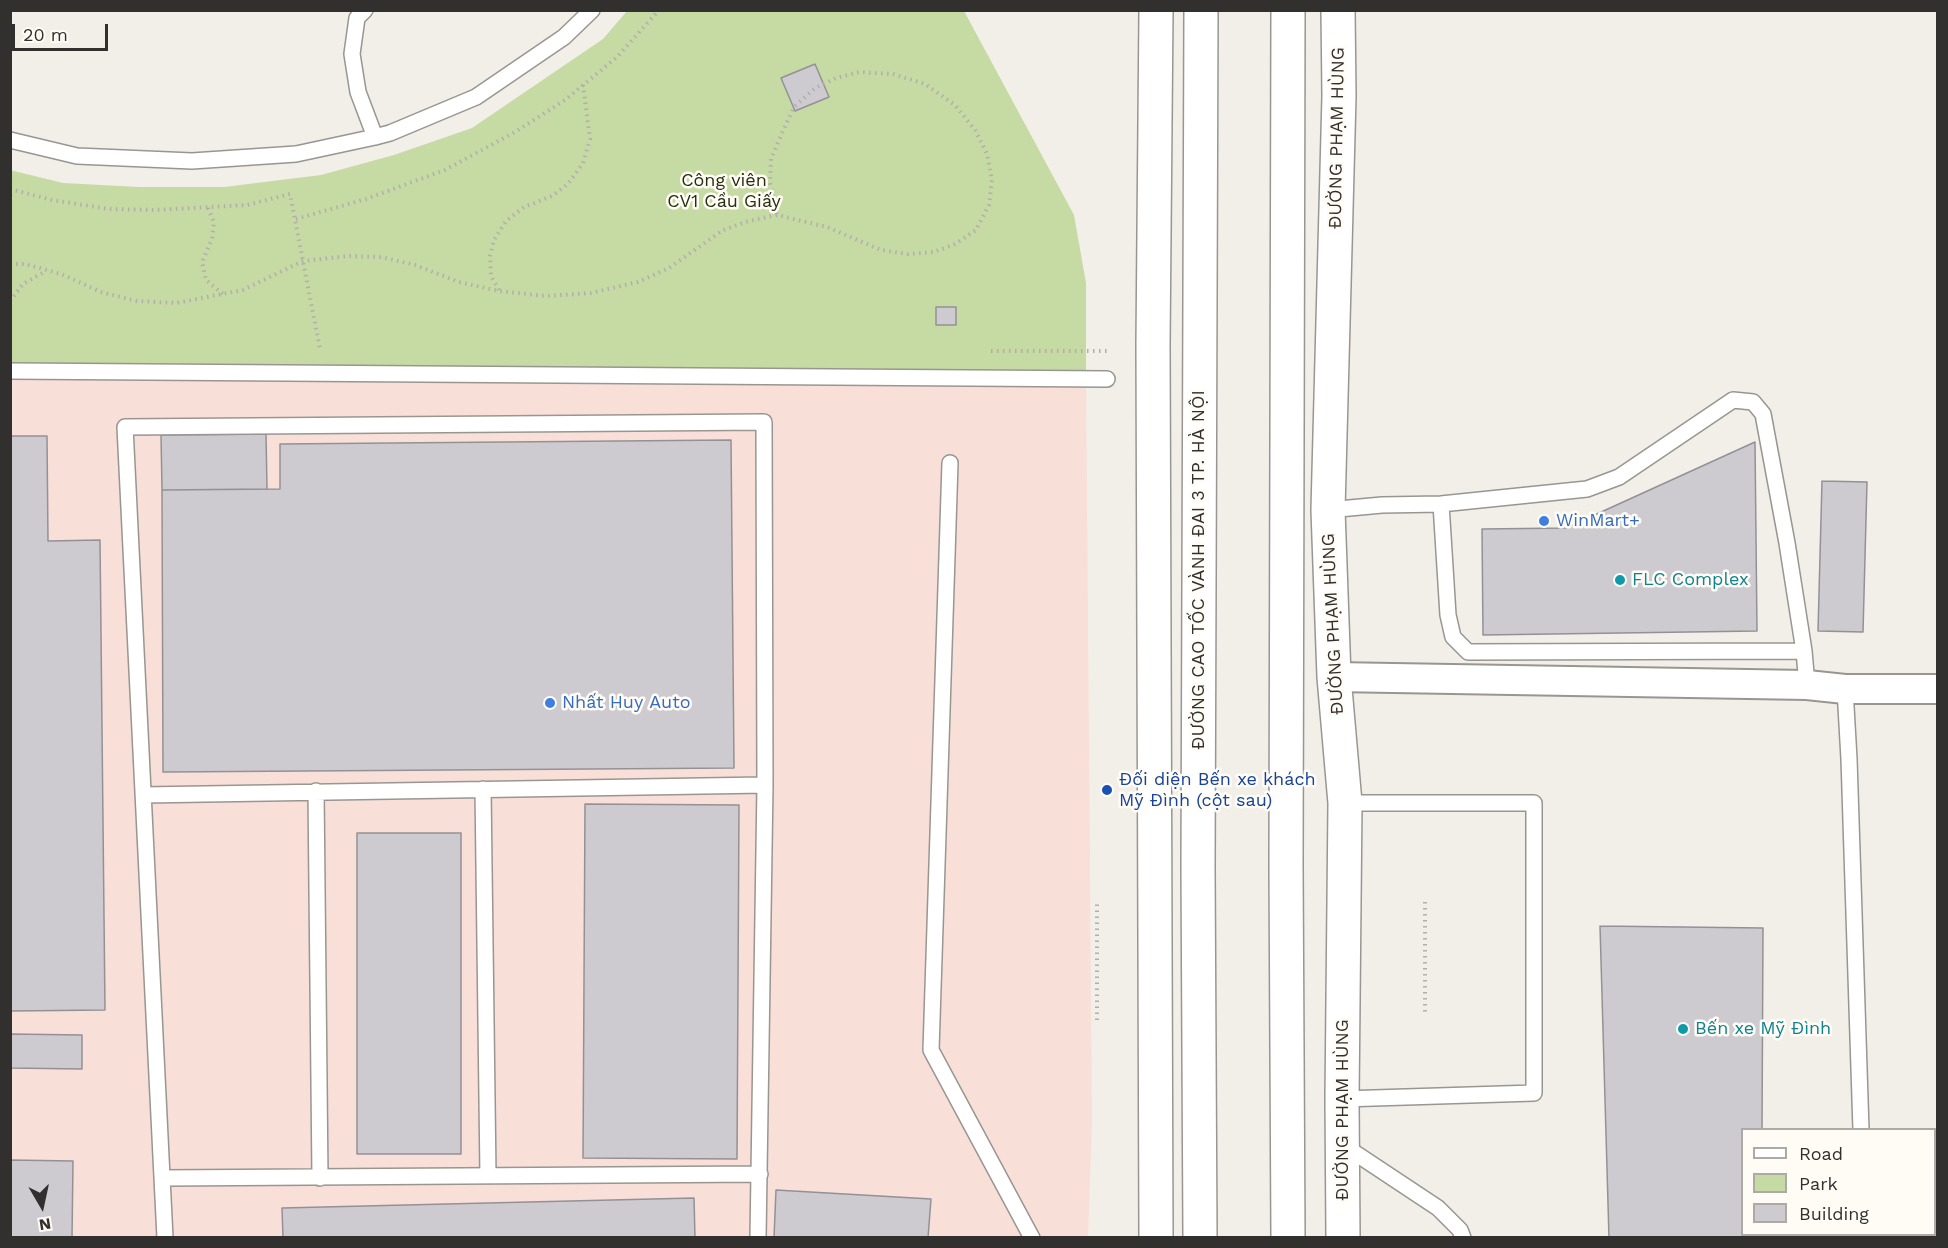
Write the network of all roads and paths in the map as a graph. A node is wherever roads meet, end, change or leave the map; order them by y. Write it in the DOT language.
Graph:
graph roads {
  1 [pos="364,10"];
  2 [pos="592,10"];
  3 [pos="659,10"];
  4 [pos="1156,10"];
  5 [pos="1201,10"];
  6 [pos="1288,10"];
  7 [pos="1338,10"];
  8 [pos="583,85"];
  9 [pos="375,137"];
  10 [pos="10,140"];
  11 [pos="10,189"];
  12 [pos="208,208"];
  13 [pos="777,215"];
  14 [pos="296,219"];
  15 [pos="303,261"];
  16 [pos="10,264"];
  17 [pos="47,271"];
  18 [pos="499,291"];
  19 [pos="224,295"];
  20 [pos="10,301"];
  21 [pos="320,353"];
  22 [pos="10,371"];
  23 [pos="1107,379"];
  24 [pos="950,463"];
  25 [pos="1441,504"];
  26 [pos="1328,510"];
  27 [pos="1804,651"];
  28 [pos="1334,677"];
  29 [pos="1807,685"];
  30 [pos="1845,689"];
  31 [pos="1938,689"];
  32 [pos="765,785"];
  33 [pos="483,789"];
  34 [pos="316,791"];
  35 [pos="142,795"];
  36 [pos="1345,803"];
  37 [pos="1097,902"];
  38 [pos="1425,902"];
  39 [pos="1425,1016"];
  40 [pos="1097,1020"];
  41 [pos="1342,1099"];
  42 [pos="1861,1128"];
  43 [pos="1343,1145"];
  44 [pos="760,1174"];
  45 [pos="488,1176"];
  46 [pos="163,1178"];
  47 [pos="320,1178"];
  48 [pos="165,1238"];
  49 [pos="758,1238"];
  50 [pos="1032,1238"];
  51 [pos="1156,1238"];
  52 [pos="1200,1238"];
  53 [pos="1288,1238"];
  54 [pos="1343,1238"];
  55 [pos="1462,1238"];
  1 -- 9 [label="lane"];
  2 -- 9 [label="lane"];
  3 -- 8 [label="path"];
  4 -- 51 [label="main road"];
  5 -- 52 [label="main road, ĐƯỜNG CAO TỐC VÀNH ĐAI 3 TP. HÀ NỘI, bridge"];
  6 -- 53 [label="main road, bridge"];
  7 -- 26 [label="main road, ĐƯỜNG PHẠM HÙNG"];
  8 -- 14 [label="path"];
  8 -- 18 [label="path"];
  9 -- 10 [label="lane"];
  11 -- 12 [label="path"];
  12 -- 14 [label="path"];
  12 -- 19 [label="path"];
  13 -- 13 [label="path"];
  13 -- 18 [label="path"];
  14 -- 15 [label="path"];
  15 -- 18 [label="path"];
  15 -- 19 [label="path"];
  15 -- 21 [label="path"];
  16 -- 17 [label="path"];
  17 -- 19 [label="path"];
  17 -- 20 [label="path"];
  22 -- 23 [label="lane"];
  24 -- 50 [label="lane"];
  25 -- 26 [label="lane"];
  25 -- 27 [label="lane"];
  25 -- 27 [label="lane"];
  26 -- 28 [label="main road, ĐƯỜNG PHẠM HÙNG"];
  27 -- 29 [label="lane"];
  28 -- 29 [label="street"];
  28 -- 36 [label="main road, ĐƯỜNG PHẠM HÙNG"];
  29 -- 30 [label="street"];
  30 -- 31 [label="street"];
  30 -- 42 [label="lane"];
  32 -- 33 [label="lane"];
  32 -- 35 [label="lane"];
  32 -- 44 [label="lane"];
  33 -- 34 [label="lane"];
  33 -- 45 [label="lane"];
  34 -- 35 [label="lane"];
  34 -- 47 [label="lane"];
  35 -- 46 [label="lane"];
  36 -- 41 [label="main road, ĐƯỜNG PHẠM HÙNG"];
  36 -- 41 [label="lane"];
  37 -- 40 [label="path"];
  38 -- 39 [label="path"];
  41 -- 43 [label="main road, ĐƯỜNG PHẠM HÙNG"];
  43 -- 54 [label="main road, ĐƯỜNG PHẠM HÙNG"];
  43 -- 55 [label="lane"];
  44 -- 45 [label="lane"];
  44 -- 49 [label="lane"];
  45 -- 47 [label="lane"];
  46 -- 47 [label="lane"];
  46 -- 48 [label="lane"];
}
